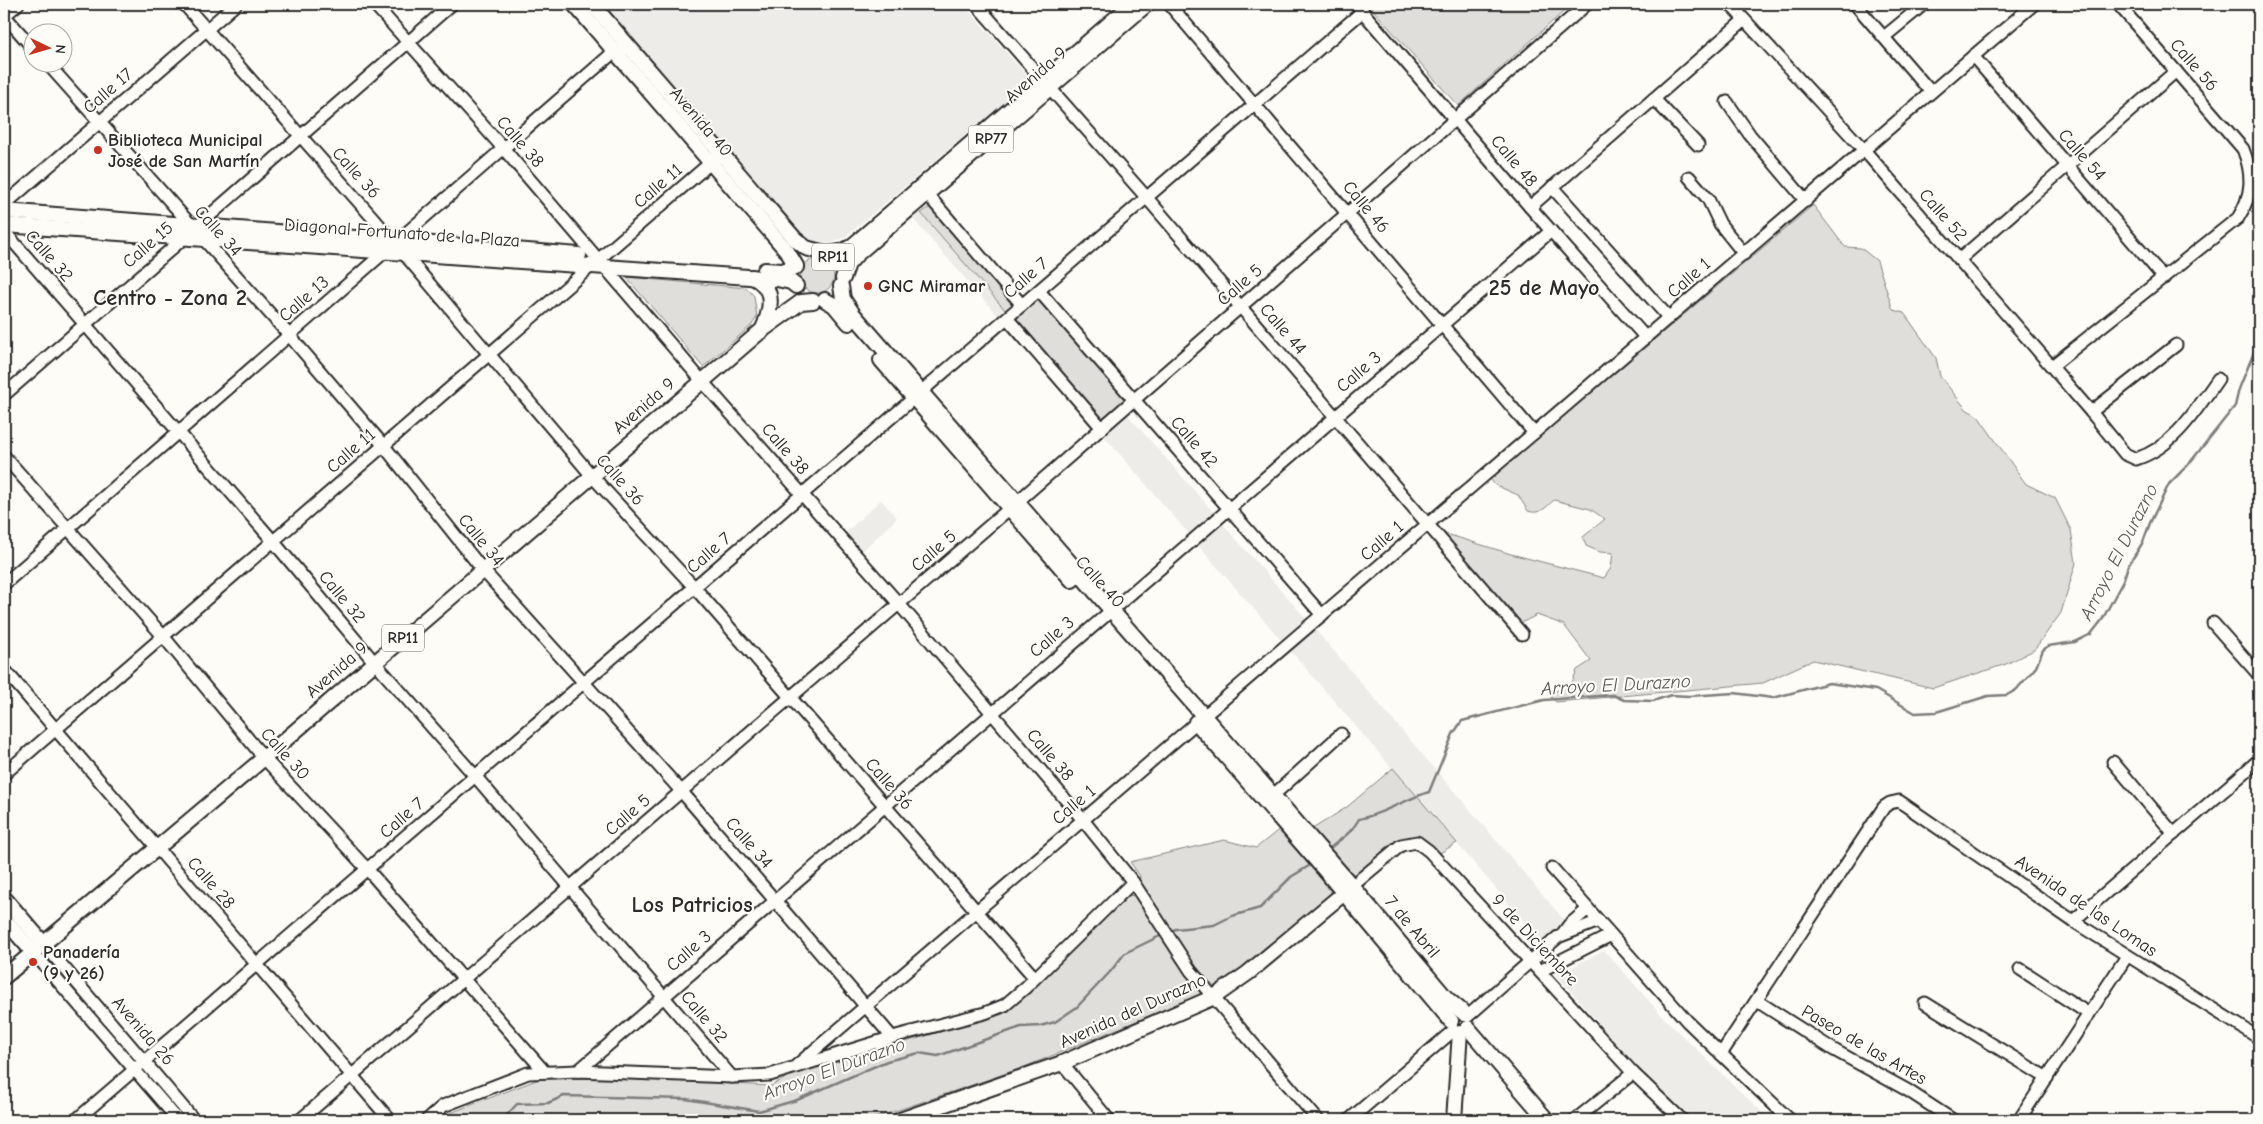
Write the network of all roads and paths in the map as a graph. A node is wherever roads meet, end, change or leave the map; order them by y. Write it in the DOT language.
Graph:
graph roads {
  1 [pos="18,4"];
  2 [pos="184,4"];
  3 [pos="236,4"];
  4 [pos="374,4"];
  5 [pos="452,4"];
  6 [pos="574,4"];
  7 [pos="592,4"];
  8 [pos="976,4"];
  9 [pos="1132,4"];
  10 [pos="1147,4"];
  11 [pos="1169,4"];
  12 [pos="1588,4"];
  13 [pos="1730,4"];
  14 [pos="1855,4"];
  15 [pos="1924,4"];
  16 [pos="2034,4"];
  17 [pos="2118,4"];
  18 [pos="1360,7"];
  19 [pos="4,16"];
  20 [pos="1744,20"];
  21 [pos="206,30"];
  22 [pos="22,36"];
  23 [pos="1884,37"];
  24 [pos="407,44"];
  25 [pos="631,49"];
  26 [pos="615,50"];
  27 [pos="1974,56"];
  28 [pos="2176,71"];
  29 [pos="55,72"];
  30 [pos="1046,85"];
  31 [pos="1930,91"];
  32 [pos="1654,98"];
  33 [pos="1726,102"];
  34 [pos="1256,104"];
  35 [pos="1457,120"];
  36 [pos="99,122"];
  37 [pos="300,138"];
  38 [pos="1698,146"];
  39 [pos="503,148"];
  40 [pos="1864,150"];
  41 [pos="716,158"];
  42 [pos="2067,166"];
  43 [pos="1689,177"];
  44 [pos="1552,187"];
  45 [pos="927,194"];
  46 [pos="1147,198"];
  47 [pos="1806,201"];
  48 [pos="4,205"];
  49 [pos="1530,207"];
  50 [pos="4,211"];
  51 [pos="1349,214"];
  52 [pos="4,225"];
  53 [pos="4,231"];
  54 [pos="192,231"];
  55 [pos="1551,231"];
  56 [pos="395,245"];
  57 [pos="825,253"];
  58 [pos="1744,254"];
  59 [pos="1959,260"];
  60 [pos="599,261"];
  61 [pos="796,267"];
  62 [pos="752,277"];
  63 [pos="2164,278"];
  64 [pos="842,282"];
  65 [pos="796,288"];
  66 [pos="1039,291"];
  67 [pos="819,301"];
  68 [pos="1022,305"];
  69 [pos="1241,307"];
  70 [pos="1007,318"];
  71 [pos="1669,318"];
  72 [pos="85,324"];
  73 [pos="1441,324"];
  74 [pos="762,331"];
  75 [pos="289,335"];
  76 [pos="1646,338"];
  77 [pos="2176,345"];
  78 [pos="490,353"];
  79 [pos="2052,366"];
  80 [pos="2218,379"];
  81 [pos="702,382"];
  82 [pos="4,395"];
  83 [pos="918,395"];
  84 [pos="1135,400"];
  85 [pos="2092,412"];
  86 [pos="1335,416"];
  87 [pos="1102,428"];
  88 [pos="178,432"];
  89 [pos="1534,434"];
  90 [pos="384,446"];
  91 [pos="4,456"];
  92 [pos="592,476"];
  93 [pos="802,496"];
  94 [pos="1013,505"];
  95 [pos="1228,508"];
  96 [pos="1428,524"];
  97 [pos="68,528"];
  98 [pos="273,541"];
  99 [pos="482,569"];
  100 [pos="4,584"];
  101 [pos="695,588"];
  102 [pos="899,604"];
  103 [pos="1108,612"];
  104 [pos="1322,615"];
  105 [pos="2213,623"];
  106 [pos="1522,634"];
  107 [pos="163,636"];
  108 [pos="375,663"];
  109 [pos="4,669"];
  110 [pos="2259,675"];
  111 [pos="582,684"];
  112 [pos="790,698"];
  113 [pos="991,713"];
  114 [pos="1201,720"];
  115 [pos="56,729"];
  116 [pos="1341,734"];
  117 [pos="264,758"];
  118 [pos="2259,760"];
  119 [pos="2112,762"];
  120 [pos="4,774"];
  121 [pos="476,777"];
  122 [pos="682,792"];
  123 [pos="1269,798"];
  124 [pos="884,805"];
  125 [pos="1083,820"];
  126 [pos="2174,834"];
  127 [pos="156,847"];
  128 [pos="1327,865"];
  129 [pos="1552,868"];
  130 [pos="368,870"];
  131 [pos="1133,882"];
  132 [pos="571,888"];
  133 [pos="1348,889"];
  134 [pos="4,898"];
  135 [pos="775,900"];
  136 [pos="1588,909"];
  137 [pos="977,912"];
  138 [pos="4,918"];
  139 [pos="1599,921"];
  140 [pos="2073,921"];
  141 [pos="1563,934"];
  142 [pos="1611,935"];
  143 [pos="38,948"];
  144 [pos="2127,956"];
  145 [pos="1530,961"];
  146 [pos="259,964"];
  147 [pos="2020,969"];
  148 [pos="1540,971"];
  149 [pos="4,977"];
  150 [pos="1034,977"];
  151 [pos="464,980"];
  152 [pos="663,996"];
  153 [pos="1214,997"];
  154 [pos="1757,1001"];
  155 [pos="1925,1003"];
  156 [pos="866,1006"];
  157 [pos="2089,1014"];
  158 [pos="1461,1024"];
  159 [pos="892,1037"];
  160 [pos="2259,1038"];
  161 [pos="1722,1054"];
  162 [pos="144,1062"];
  163 [pos="1062,1063"];
  164 [pos="796,1066"];
  165 [pos="135,1070"];
  166 [pos="544,1071"];
  167 [pos="578,1071"];
  168 [pos="1633,1073"];
  169 [pos="353,1076"];
  170 [pos="736,1077"];
  171 [pos="2047,1078"];
  172 [pos="76,1120"];
  173 [pos="178,1120"];
  174 [pos="194,1120"];
  175 [pos="300,1120"];
  176 [pos="390,1120"];
  177 [pos="427,1120"];
  178 [pos="900,1120"];
  179 [pos="1109,1120"];
  180 [pos="1318,1120"];
  181 [pos="1348,1120"];
  182 [pos="1454,1120"];
  183 [pos="1547,1120"];
  184 [pos="1575,1120"];
  185 [pos="1682,1120"];
  186 [pos="1790,1120"];
  187 [pos="1953,1120"];
  188 [pos="2019,1120"];
  1 -- 19 [label="street"];
  2 -- 21 [label="street, Calle 36"];
  3 -- 21 [label="street, Calle 17"];
  4 -- 24 [label="street, Calle 38"];
  5 -- 24 [label="street, Calle 15"];
  6 -- 26 [label="main road, Avenida 40 / RP11"];
  7 -- 25 [label="main road, Avenida 40 / RP11"];
  8 -- 30 [label="street, Calle 44"];
  9 -- 30 [label="main road, Avenida 9 / RP77"];
  10 -- 30 [label="main road, Avenida 9 / RP77"];
  11 -- 34 [label="street, Calle 46"];
  12 -- 35 [label="street, Calle 5"];
  13 -- 20 [label="street, Calle 52"];
  14 -- 23 [label="street"];
  15 -- 23 [label="street"];
  16 -- 27 [label="street, Calle 1"];
  17 -- 28 [label="street, Calle 56"];
  18 -- 34 [label="street, Calle 7"];
  18 -- 35 [label="street, Calle 48"];
  19 -- 22 [label="street"];
  20 -- 32 [label="street"];
  20 -- 40 [label="street, Calle 52"];
  21 -- 36 [label="street, Calle 17"];
  21 -- 37 [label="street, Calle 36"];
  23 -- 31 [label="street"];
  24 -- 37 [label="street, Calle 15"];
  24 -- 39 [label="street, Calle 38"];
  25 -- 26 [label="street"];
  25 -- 41 [label="main road, Avenida 40 / RP11"];
  26 -- 39 [label="street, Calle 13"];
  26 -- 41 [label="main road, Avenida 40 / RP11"];
  27 -- 31 [label="street, Calle 1"];
  27 -- 42 [label="street, Calle 54"];
  28 -- 42 [label="street"];
  28 -- 63 [label="street, Calle 56"];
  29 -- 36 [label="street, Calle 34"];
  30 -- 45 [label="main road, Avenida 9 / RP77"];
  30 -- 46 [label="street, Calle 44"];
  30 -- 57 [label="main road, Avenida 9 / RP77"];
  31 -- 40 [label="street, Calle 1"];
  32 -- 38 [label="street"];
  32 -- 44 [label="street"];
  33 -- 47 [label="street"];
  34 -- 46 [label="street, Calle 7"];
  34 -- 51 [label="street, Calle 46"];
  35 -- 49 [label="street, Calle 48"];
  35 -- 51 [label="street, Calle 5"];
  36 -- 48 [label="street, Calle 17"];
  36 -- 54 [label="street, Calle 34"];
  37 -- 54 [label="street, Calle 15"];
  37 -- 56 [label="street, Calle 36"];
  39 -- 56 [label="street, Calle 13"];
  39 -- 60 [label="street, Calle 38"];
  40 -- 47 [label="street, Calle 1"];
  40 -- 59 [label="street, Calle 52"];
  41 -- 57 [label="main road, Avenida 40 / RP11"];
  41 -- 60 [label="street, Calle 11"];
  41 -- 61 [label="main road, Avenida 40 / RP11"];
  42 -- 59 [label="street"];
  42 -- 63 [label="street, Calle 54"];
  43 -- 58 [label="street"];
  44 -- 49 [label="street"];
  44 -- 71 [label="street"];
  45 -- 64 [label="main road, Avenida 9 / RP77"];
  45 -- 68 [label="street"];
  46 -- 66 [label="street, Calle 7"];
  46 -- 69 [label="street, Calle 44"];
  47 -- 58 [label="street, Calle 1"];
  49 -- 55 [label="street, Calle 48"];
  50 -- 54 [label="main road, Diagonal Fortunato de la Plaza"];
  51 -- 69 [label="street, Calle 5"];
  51 -- 73 [label="street, Calle 46"];
  52 -- 54 [label="main road, Diagonal Fortunato de la Plaza"];
  53 -- 72 [label="street, Calle 32"];
  54 -- 56 [label="main road, Diagonal Fortunato de la Plaza"];
  54 -- 72 [label="street, Calle 15"];
  54 -- 75 [label="street, Calle 34"];
  55 -- 73 [label="street, Calle 3"];
  55 -- 76 [label="street, Calle 48"];
  56 -- 60 [label="main road, Diagonal Fortunato de la Plaza"];
  56 -- 75 [label="street, Calle 13"];
  56 -- 78 [label="street, Calle 36"];
  57 -- 61 [label="main road, RP11"];
  57 -- 64 [label="main road, RP11"];
  58 -- 71 [label="street, Calle 1"];
  59 -- 79 [label="street, Calle 52"];
  60 -- 61 [label="main road, Diagonal Fortunato de la Plaza"];
  60 -- 62 [label="main road, Diagonal Fortunato de la Plaza"];
  60 -- 78 [label="street, Calle 11"];
  60 -- 81 [label="street, Calle 38"];
  61 -- 65 [label="main road, RP11"];
  62 -- 65 [label="main road, Diagonal Fortunato de la Plaza"];
  62 -- 74 [label="main road"];
  63 -- 79 [label="street"];
  64 -- 67 [label="main road, RP11"];
  64 -- 83 [label="main road, Calle 40"];
  65 -- 67 [label="main road, RP11"];
  65 -- 74 [label="main road, Avenida 9 / RP11"];
  66 -- 68 [label="street, Calle 7"];
  66 -- 84 [label="street, Calle 42"];
  67 -- 74 [label="main road, Avenida 9 / RP11"];
  67 -- 83 [label="main road, Calle 40"];
  68 -- 70 [label="street, Calle 7"];
  69 -- 84 [label="street, Calle 5"];
  69 -- 86 [label="street, Calle 44"];
  70 -- 83 [label="street, Calle 7"];
  70 -- 87 [label="street"];
  71 -- 76 [label="street, Calle 1"];
  72 -- 82 [label="street, Calle 15"];
  72 -- 88 [label="street, Calle 32"];
  73 -- 86 [label="street, Calle 3"];
  73 -- 89 [label="street, Calle 46"];
  74 -- 81 [label="main road, Avenida 9 / RP11"];
  75 -- 88 [label="street, Calle 13"];
  75 -- 90 [label="street, Calle 34"];
  76 -- 89 [label="street, Calle 1"];
  77 -- 85 [label="street"];
  78 -- 90 [label="street, Calle 11"];
  78 -- 92 [label="street, Calle 36"];
  79 -- 85 [label="street, Calle 52"];
  80 -- 85 [label="street, Calle 52"];
  81 -- 92 [label="main road, Avenida 9 / RP11"];
  81 -- 93 [label="street, Calle 38"];
  83 -- 93 [label="street, Calle 7"];
  83 -- 94 [label="main road, Calle 40"];
  84 -- 87 [label="street, Calle 5"];
  84 -- 95 [label="street, Calle 42"];
  86 -- 95 [label="street, Calle 3"];
  86 -- 96 [label="street, Calle 44"];
  87 -- 94 [label="street, Calle 5"];
  88 -- 97 [label="street, Calle 13"];
  88 -- 98 [label="street, Calle 32"];
  89 -- 96 [label="street, Calle 1"];
  90 -- 98 [label="street, Calle 11"];
  90 -- 99 [label="street, Calle 34"];
  91 -- 97 [label="street, Calle 30"];
  92 -- 99 [label="main road, Avenida 9 / RP11"];
  92 -- 101 [label="street, Calle 36"];
  93 -- 101 [label="street, Calle 7"];
  93 -- 102 [label="street, Calle 38"];
  94 -- 102 [label="street, Calle 5"];
  94 -- 103 [label="main road, Calle 40"];
  95 -- 103 [label="street, Calle 3"];
  95 -- 104 [label="street, Calle 42"];
  96 -- 104 [label="street, Calle 1"];
  96 -- 106 [label="street, Calle 44"];
  97 -- 100 [label="street, Calle 13"];
  97 -- 107 [label="street, Calle 30"];
  98 -- 107 [label="street, Calle 11"];
  98 -- 108 [label="street, Calle 32"];
  99 -- 108 [label="main road, Avenida 9 / RP11"];
  99 -- 111 [label="street, Calle 34"];
  101 -- 111 [label="street, Calle 7"];
  101 -- 112 [label="street, Calle 36"];
  102 -- 112 [label="street, Calle 5"];
  102 -- 113 [label="street, Calle 38"];
  103 -- 113 [label="street, Calle 3"];
  103 -- 114 [label="main road, Calle 40"];
  104 -- 114 [label="street, Calle 1"];
  105 -- 110 [label="street"];
  107 -- 115 [label="street, Calle 11"];
  107 -- 117 [label="street, Calle 30"];
  108 -- 117 [label="main road, Avenida 9 / RP11"];
  108 -- 121 [label="street, Calle 32"];
  109 -- 115 [label="street, Calle 28"];
  111 -- 121 [label="street, Calle 7"];
  111 -- 122 [label="street, Calle 34"];
  112 -- 122 [label="street, Calle 5"];
  112 -- 124 [label="street, Calle 36"];
  113 -- 124 [label="street, Calle 3"];
  113 -- 125 [label="street, Calle 38"];
  114 -- 123 [label="main road, Calle 40"];
  114 -- 125 [label="street, Calle 1"];
  115 -- 120 [label="street, Calle 11"];
  115 -- 127 [label="street, Calle 28"];
  116 -- 123 [label="street"];
  117 -- 127 [label="main road, Avenida 9 / RP11"];
  117 -- 130 [label="street, Calle 30"];
  118 -- 126 [label="street"];
  119 -- 126 [label="street"];
  121 -- 130 [label="street, Calle 7"];
  121 -- 132 [label="street, Calle 32"];
  122 -- 132 [label="street, Calle 5"];
  122 -- 135 [label="street, Calle 34"];
  123 -- 128 [label="main road, Calle 40"];
  124 -- 135 [label="street, Calle 3"];
  124 -- 137 [label="street, Calle 36"];
  125 -- 131 [label="street, Calle 38"];
  125 -- 137 [label="street, Calle 1"];
  126 -- 140 [label="street"];
  127 -- 143 [label="main road, Avenida 9 / RP11"];
  127 -- 146 [label="street, Calle 28"];
  128 -- 133 [label="main road, 7 de Abril"];
  129 -- 136 [label="street"];
  130 -- 146 [label="street, Calle 7"];
  130 -- 151 [label="street, Calle 30"];
  131 -- 150 [label="street"];
  131 -- 153 [label="street, Calle 38"];
  132 -- 151 [label="street, Calle 5"];
  132 -- 152 [label="street, Calle 32"];
  133 -- 145 [label="street, 9 de Diciembre"];
  133 -- 153 [label="main road, Avenida del Durazno"];
  133 -- 158 [label="main road, 7 de Abril"];
  134 -- 143 [label="main road, Avenida 26"];
  135 -- 152 [label="street, Calle 3"];
  135 -- 156 [label="street, Calle 34"];
  136 -- 139 [label="street"];
  136 -- 141 [label="street"];
  137 -- 150 [label="street, Calle 36"];
  137 -- 156 [label="street, Calle 1"];
  138 -- 143 [label="main road, Avenida 26"];
  139 -- 141 [label="street"];
  139 -- 142 [label="street"];
  140 -- 144 [label="street, Avenida de las Lomas"];
  140 -- 154 [label="street, Avenida de las Lomas"];
  141 -- 145 [label="street"];
  142 -- 148 [label="street"];
  142 -- 161 [label="street"];
  143 -- 149 [label="main road, Avenida 9 / RP11"];
  143 -- 162 [label="street, Avenida 26"];
  143 -- 165 [label="street, Avenida 26"];
  144 -- 157 [label="street"];
  144 -- 160 [label="street, Avenida de las Lomas"];
  145 -- 148 [label="street, 9 de Diciembre"];
  145 -- 158 [label="street"];
  146 -- 162 [label="street, Calle 7"];
  146 -- 169 [label="street, Calle 28"];
  147 -- 157 [label="street"];
  148 -- 168 [label="street, 9 de Diciembre"];
  150 -- 159 [label="street"];
  151 -- 166 [label="street, Calle 30"];
  151 -- 169 [label="street, Calle 5"];
  152 -- 167 [label="street, Calle 3"];
  152 -- 170 [label="street, Calle 32"];
  153 -- 163 [label="main road, Avenida del Durazno"];
  153 -- 180 [label="street, Calle 38"];
  154 -- 161 [label="street"];
  154 -- 187 [label="street, Paseo de las Artes"];
  155 -- 171 [label="street"];
  156 -- 159 [label="street, Calle 34"];
  156 -- 164 [label="street, Calle 1"];
  157 -- 171 [label="street"];
  158 -- 181 [label="street"];
  158 -- 182 [label="main road"];
  158 -- 183 [label="main road, 7 de Abril"];
  159 -- 164 [label="street"];
  161 -- 186 [label="street"];
  162 -- 165 [label="street, Calle 7"];
  162 -- 174 [label="street, Avenida 26"];
  163 -- 178 [label="main road, Avenida del Durazno"];
  163 -- 179 [label="street"];
  164 -- 170 [label="street, Calle 1"];
  165 -- 172 [label="street, Calle 7"];
  165 -- 173 [label="street, Avenida 26"];
  166 -- 167 [label="street, Calle 1"];
  166 -- 177 [label="street"];
  167 -- 170 [label="street, Calle 1"];
  168 -- 184 [label="street"];
  168 -- 185 [label="street, 9 de Diciembre"];
  169 -- 175 [label="street, Calle 5"];
  169 -- 176 [label="street, Calle 28"];
  171 -- 188 [label="street"];
}
